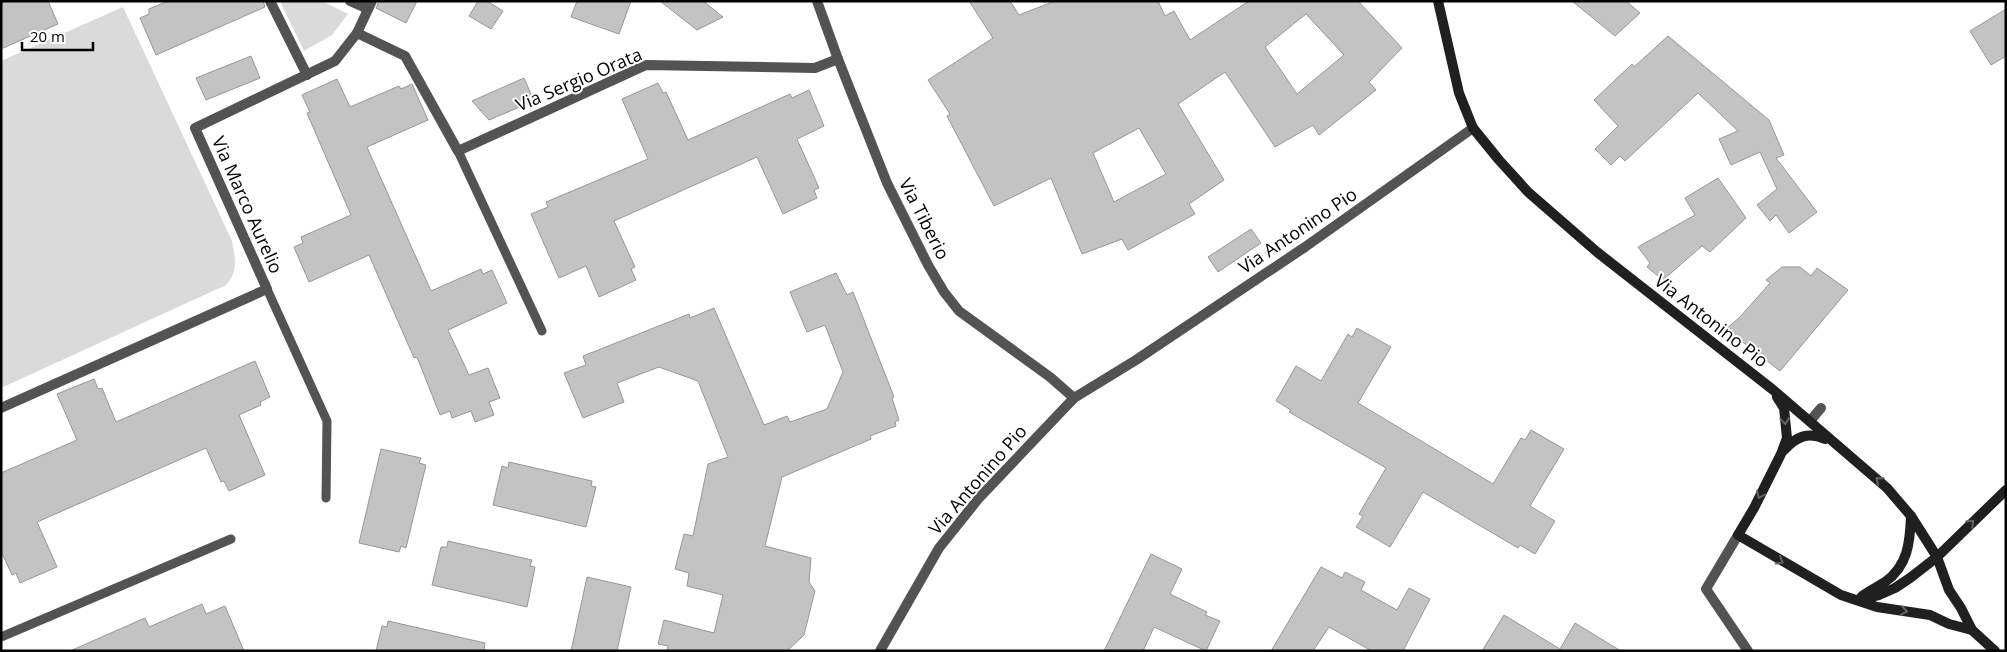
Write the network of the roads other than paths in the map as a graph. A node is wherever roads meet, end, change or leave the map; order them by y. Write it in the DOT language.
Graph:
graph roads {
  1 [pos="270,1"];
  2 [pos="350,1"];
  3 [pos="817,1"];
  4 [pos="1438,1"];
  5 [pos="370,5"];
  6 [pos="357,33"];
  7 [pos="838,59"];
  8 [pos="307,75"];
  9 [pos="1473,128"];
  10 [pos="458,151"];
  11 [pos="267,289"];
  12 [pos="542,331"];
  13 [pos="1772,389"];
  14 [pos="1074,398"];
  15 [pos="1,408"];
  16 [pos="1821,408"];
  17 [pos="1810,422"];
  18 [pos="1836,443"];
  19 [pos="1781,454"];
  20 [pos="2006,490"];
  21 [pos="326,498"];
  22 [pos="1911,516"];
  23 [pos="1738,535"];
  24 [pos="231,539"];
  25 [pos="1937,557"];
  26 [pos="1857,600"];
  27 [pos="1972,630"];
  28 [pos="1,637"];
  29 [pos="880,651"];
  30 [pos="1748,651"];
  31 [pos="1995,651"];
  1 -- 8 [label="street"];
  2 -- 5 [label="street"];
  3 -- 7 [label="street, Via Tiberio"];
  4 -- 9 [label="street"];
  5 -- 6 [label="street, Via Marco Aurelio"];
  6 -- 8 [label="street, Via Marco Aurelio"];
  6 -- 10 [label="street"];
  7 -- 10 [label="street, Via Sergio Orata"];
  7 -- 14 [label="street, Via Tiberio"];
  8 -- 11 [label="street, Via Marco Aurelio"];
  9 -- 13 [label="street, Via Antonino Pio"];
  9 -- 14 [label="street, Via Antonino Pio"];
  10 -- 12 [label="lane"];
  11 -- 15 [label="street, Via Marco Aurelio"];
  11 -- 21 [label="lane"];
  13 -- 17 [label="street, Via Antonino Pio"];
  13 -- 19 [label="street, Via Antonino Pio, one-way"];
  14 -- 29 [label="street, Via Antonino Pio"];
  16 -- 17 [label="street"];
  17 -- 18 [label="street, Via Antonino Pio"];
  18 -- 19 [label="street, Via Antonino Pio"];
  22 -- 18 [label="street, Via Antonino Pio, one-way"];
  19 -- 23 [label="street, Via Antonino Pio, one-way"];
  25 -- 20 [label="street, one-way"];
  22 -- 25 [label="street, Via Antonino Pio"];
  22 -- 26 [label="street"];
  23 -- 26 [label="street, Via Antonino Pio, one-way"];
  23 -- 30 [label="street"];
  24 -- 28 [label="lane"];
  25 -- 26 [label="street"];
  25 -- 27 [label="street, Via Antonino Pio"];
  26 -- 27 [label="street, Via Antonino Pio, one-way"];
  27 -- 31 [label="street, Via Antonino Pio"];
}
